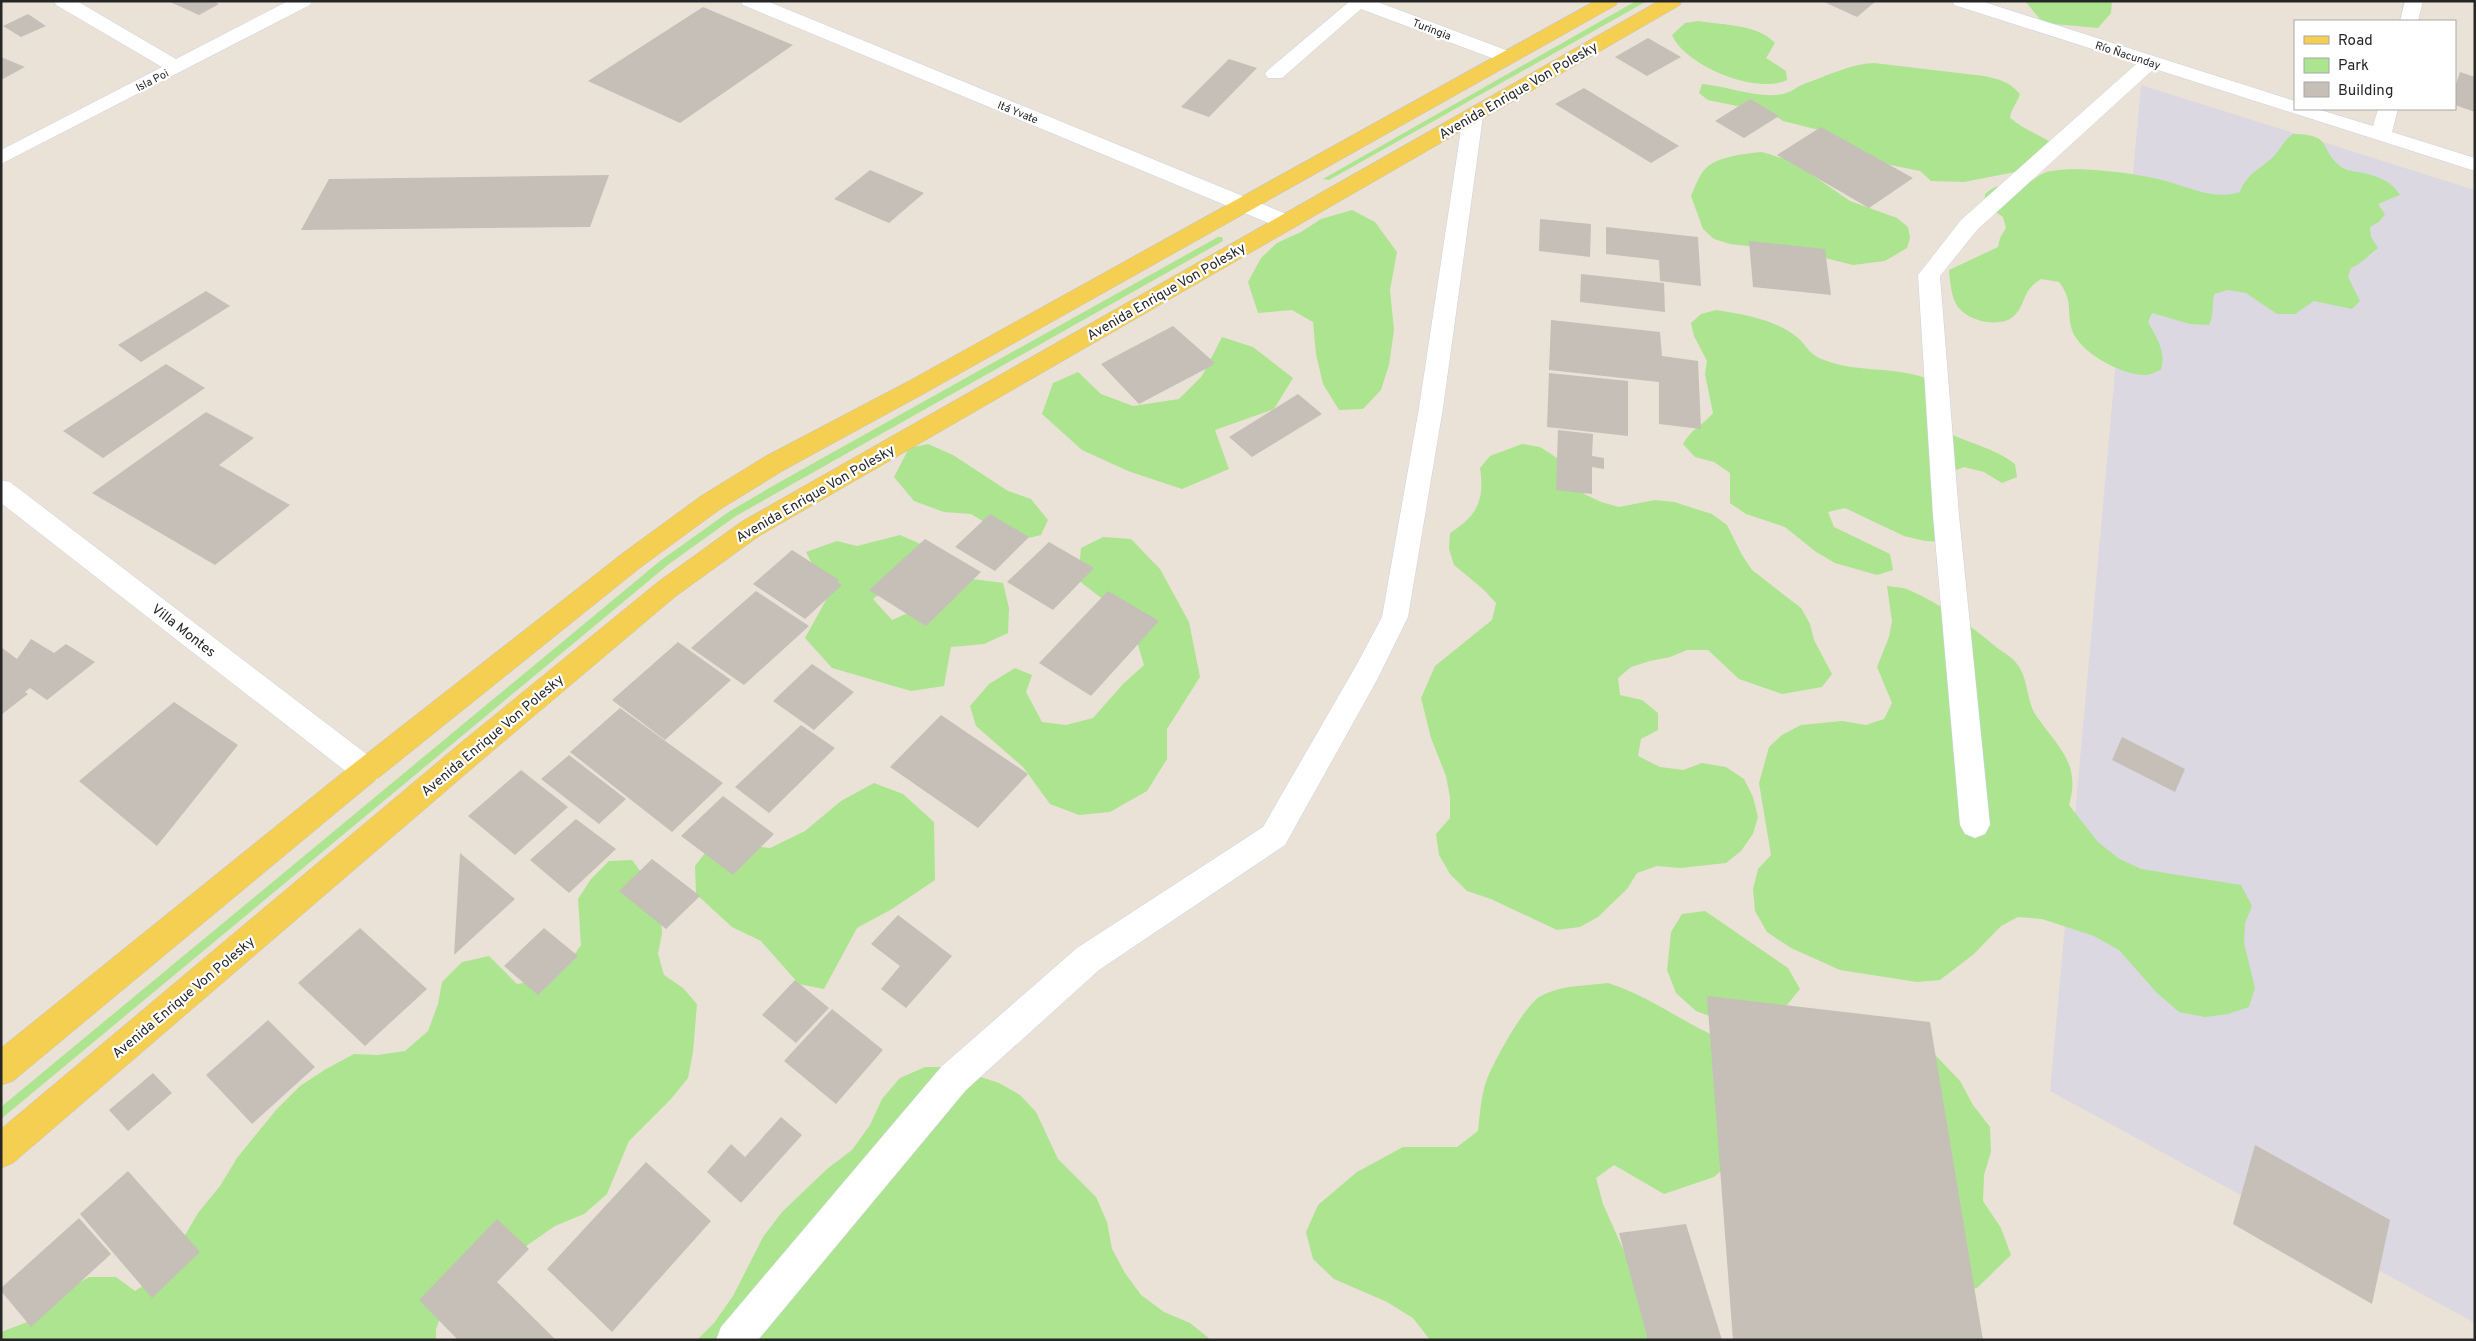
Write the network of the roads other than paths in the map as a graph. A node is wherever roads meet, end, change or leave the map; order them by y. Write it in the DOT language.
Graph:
graph roads {
  1 [pos="63,1"];
  2 [pos="303,1"];
  3 [pos="750,1"];
  4 [pos="1609,1"];
  5 [pos="1673,1"];
  6 [pos="1961,1"];
  7 [pos="2414,1"];
  8 [pos="1358,2"];
  9 [pos="2409,20"];
  10 [pos="1507,58"];
  11 [pos="2150,62"];
  12 [pos="176,67"];
  13 [pos="1275,74"];
  14 [pos="2294,107"];
  15 [pos="2302,110"];
  16 [pos="2388,110"];
  17 [pos="1473,116"];
  18 [pos="2382,136"];
  19 [pos="1,158"];
  20 [pos="2475,165"];
  21 [pos="1242,204"];
  22 [pos="1286,222"];
  23 [pos="1,489"];
  24 [pos="367,771"];
  25 [pos="1975,825"];
  26 [pos="1,1069"];
  27 [pos="1,1152"];
  28 [pos="734,1340"];
  1 -- 12 [label="street"];
  2 -- 12 [label="street, Isla Poi"];
  3 -- 21 [label="street, Itá Yvate"];
  4 -- 10 [label="main road"];
  5 -- 17 [label="main road, Avenida Enrique Von Polesky"];
  6 -- 11 [label="street, Río Ñacunday"];
  7 -- 9 [label="street"];
  8 -- 10 [label="street, Turingia"];
  8 -- 13 [label="street"];
  10 -- 21 [label="main road"];
  11 -- 14 [label="street, Río Ñacunday"];
  11 -- 25 [label="street"];
  12 -- 19 [label="street, Isla Poi"];
  15 -- 18 [label="street, Río Ñacunday"];
  16 -- 18 [label="street"];
  17 -- 22 [label="main road, Avenida Enrique Von Polesky"];
  17 -- 28 [label="street"];
  18 -- 20 [label="street, Río Ñacunday"];
  21 -- 22 [label="street, Itá Yvate"];
  21 -- 24 [label="main road"];
  22 -- 27 [label="main road, Avenida Enrique Von Polesky"];
  23 -- 24 [label="street, Villa Montes"];
  24 -- 26 [label="main road"];
}
